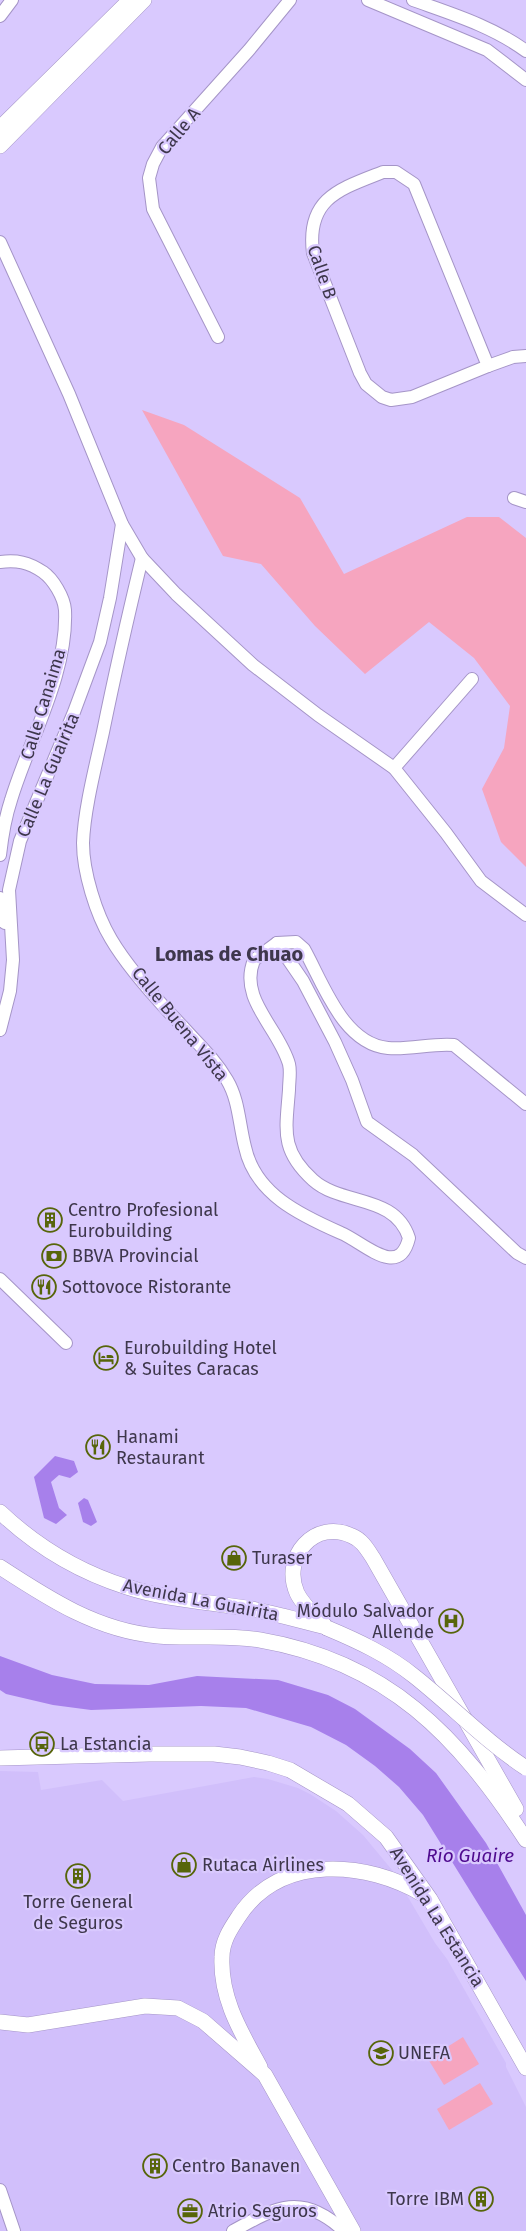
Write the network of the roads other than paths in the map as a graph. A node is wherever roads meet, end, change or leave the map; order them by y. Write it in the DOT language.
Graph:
graph roads {
  1 [pos="12,0"];
  2 [pos="130,0"];
  3 [pos="144,0"];
  4 [pos="290,0"];
  5 [pos="368,0"];
  6 [pos="413,0"];
  7 [pos="0,16"];
  8 [pos="526,51"];
  9 [pos="526,80"];
  10 [pos="0,128"];
  11 [pos="0,146"];
  12 [pos="0,242"];
  13 [pos="218,337"];
  14 [pos="526,356"];
  15 [pos="488,366"];
  16 [pos="122,524"];
  17 [pos="142,558"];
  18 [pos="0,562"];
  19 [pos="472,679"];
  20 [pos="394,768"];
  21 [pos="0,855"];
  22 [pos="0,898"];
  23 [pos="526,916"];
  24 [pos="277,943"];
  25 [pos="13,960"];
  26 [pos="0,1030"];
  27 [pos="526,1104"];
  28 [pos="526,1258"];
  29 [pos="0,1279"];
  30 [pos="66,1343"];
  31 [pos="0,1512"];
  32 [pos="0,1567"];
  33 [pos="328,1628"];
  34 [pos="0,1758"];
  35 [pos="526,1768"];
  36 [pos="526,1825"];
  37 [pos="526,1840"];
  38 [pos="430,1899"];
  39 [pos="0,2022"];
  40 [pos="526,2068"];
  41 [pos="264,2075"];
  42 [pos="0,2190"];
  43 [pos="14,2231"];
  44 [pos="232,2231"];
  45 [pos="344,2231"];
  46 [pos="353,2231"];
  1 -- 7 [label="street"];
  2 -- 10 [label="street"];
  3 -- 11 [label="street"];
  4 -- 13 [label="street, Calle A"];
  5 -- 9 [label="street"];
  6 -- 8 [label="street"];
  12 -- 16 [label="street"];
  14 -- 15 [label="street, Calle B"];
  15 -- 15 [label="street, Calle B"];
  16 -- 17 [label="street"];
  16 -- 25 [label="street, Calle La Guairita"];
  17 -- 20 [label="street"];
  17 -- 24 [label="street, Calle Buena Vista"];
  18 -- 21 [label="street, Calle Canaima"];
  19 -- 20 [label="street"];
  20 -- 23 [label="street"];
  22 -- 25 [label="street"];
  24 -- 27 [label="street"];
  24 -- 28 [label="street"];
  25 -- 26 [label="street, Calle La Guairita"];
  29 -- 30 [label="street"];
  31 -- 33 [label="street, Avenida La Guairita"];
  32 -- 37 [label="street"];
  33 -- 35 [label="street, Avenida La Guairita, bridge"];
  33 -- 36 [label="street"];
  34 -- 38 [label="street, Avenida La Estancia"];
  38 -- 40 [label="street, Avenida La Estancia"];
  38 -- 41 [label="street"];
  39 -- 41 [label="street"];
  41 -- 46 [label="street"];
  42 -- 43 [label="street"];
  44 -- 45 [label="street"];
}
